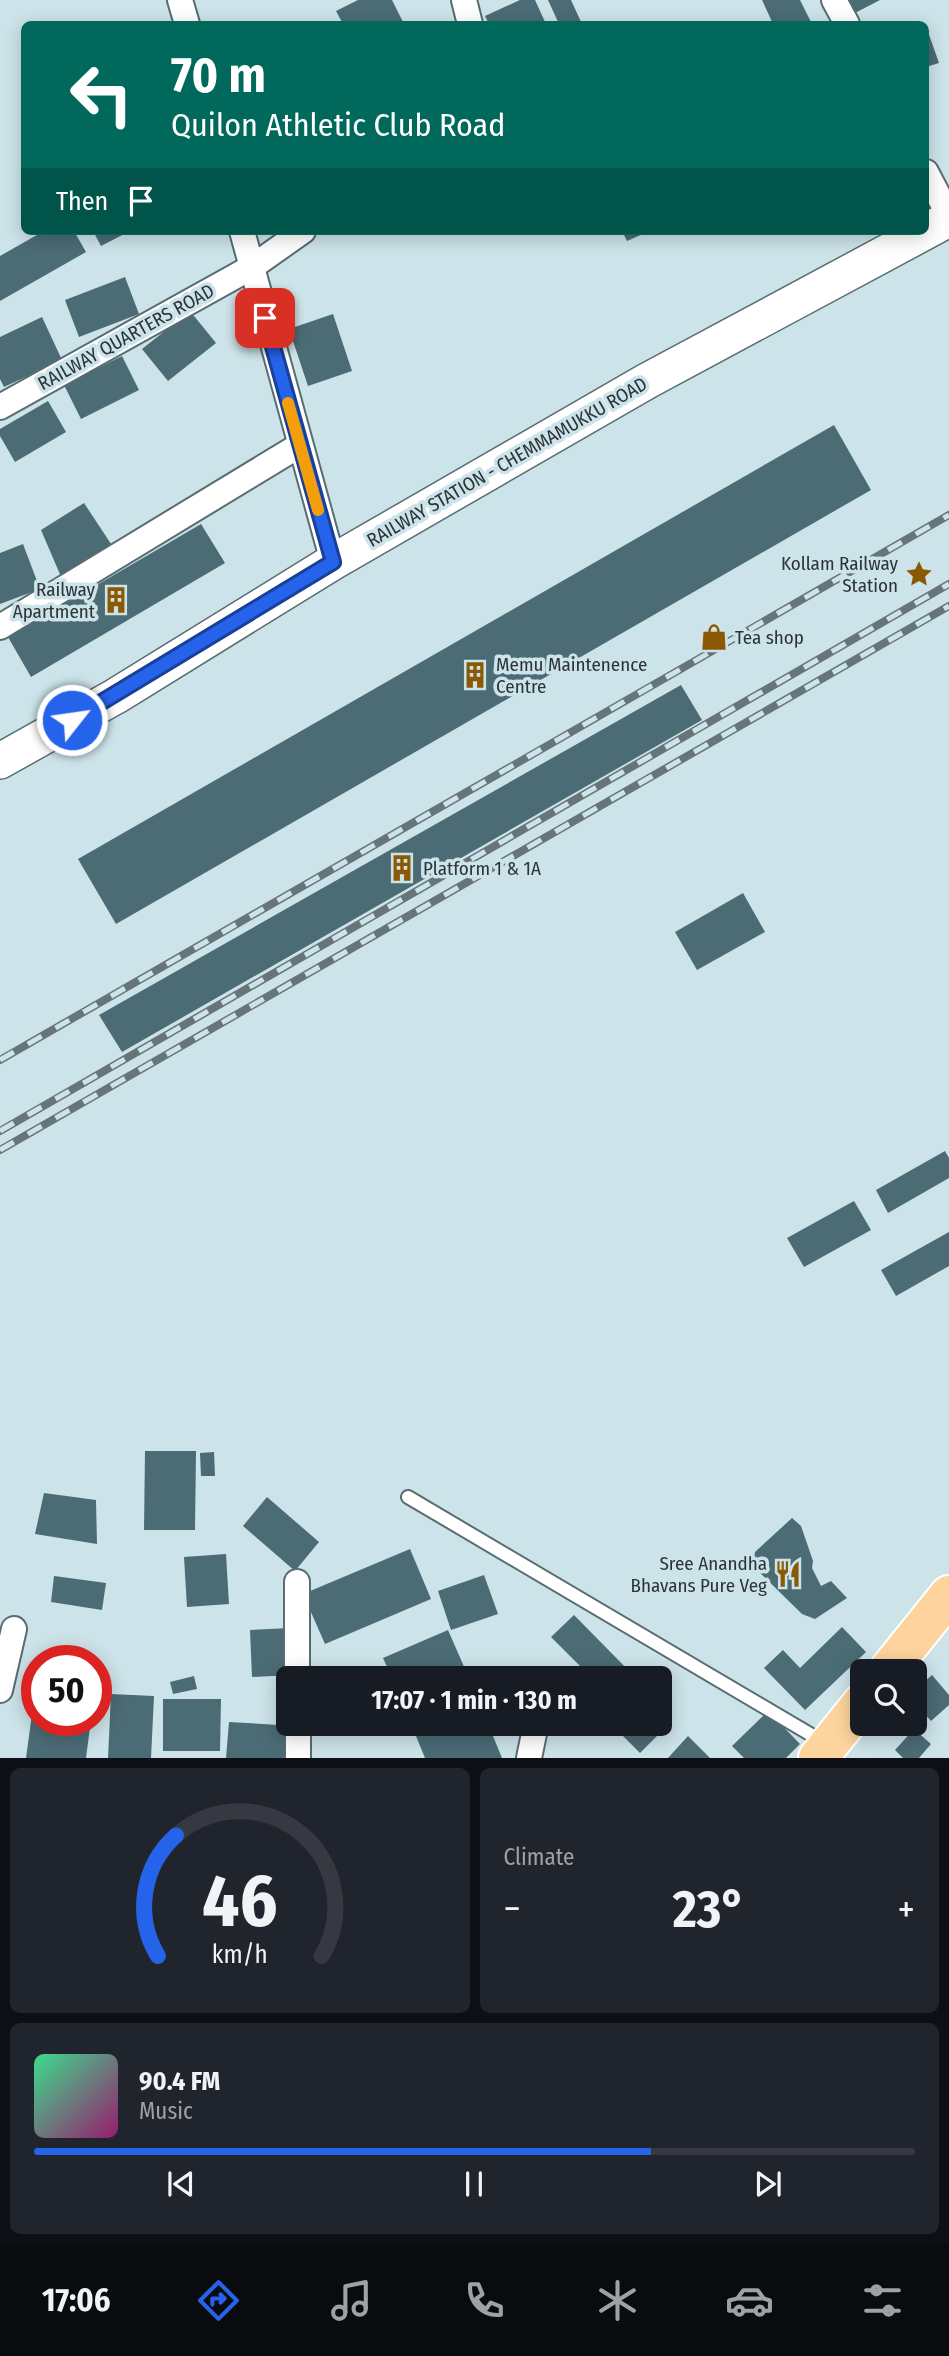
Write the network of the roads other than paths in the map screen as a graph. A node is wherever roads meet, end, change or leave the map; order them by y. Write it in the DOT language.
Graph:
graph roads {
  1 [pos="180,0"];
  2 [pos="464,0"];
  3 [pos="834,0"];
  4 [pos="186,21"];
  5 [pos="469,21"];
  6 [pos="845,21"];
  7 [pos="929,178"];
  8 [pos="949,217"];
  9 [pos="929,228"];
  10 [pos="243,235"];
  11 [pos="297,235"];
  12 [pos="916,235"];
  13 [pos="252,267"];
  14 [pos="0,407"];
  15 [pos="300,445"];
  16 [pos="333,562"];
  17 [pos="0,628"];
  18 [pos="0,761"];
  19 [pos="408,1497"];
  20 [pos="297,1582"];
  21 [pos="949,1595"];
  22 [pos="14,1629"];
  23 [pos="898,1659"];
  24 [pos="298,1666"];
  25 [pos="0,1690"];
  26 [pos="850,1718"];
  27 [pos="298,1736"];
  28 [pos="534,1736"];
  29 [pos="823,1751"];
  30 [pos="298,1758"];
  31 [pos="529,1758"];
  1 -- 4 [label="street"];
  2 -- 5 [label="street"];
  3 -- 6 [label="street"];
  7 -- 8 [label="street"];
  8 -- 9 [label="main road, RAILWAY STATION - CHEMMAMUKKU ROAD"];
  10 -- 13 [label="street"];
  11 -- 13 [label="street, RAILWAY QUARTERS ROAD"];
  12 -- 16 [label="main road, RAILWAY STATION - CHEMMAMUKKU ROAD"];
  13 -- 14 [label="street, RAILWAY QUARTERS ROAD"];
  13 -- 15 [label="street"];
  15 -- 16 [label="street"];
  15 -- 17 [label="street"];
  16 -- 18 [label="main road, RAILWAY STATION - CHEMMAMUKKU ROAD"];
  19 -- 29 [label="lane"];
  20 -- 24 [label="street"];
  21 -- 23 [label="main road"];
  22 -- 25 [label="street"];
  26 -- 29 [label="main road"];
  27 -- 30 [label="street"];
  28 -- 31 [label="street"];
}
